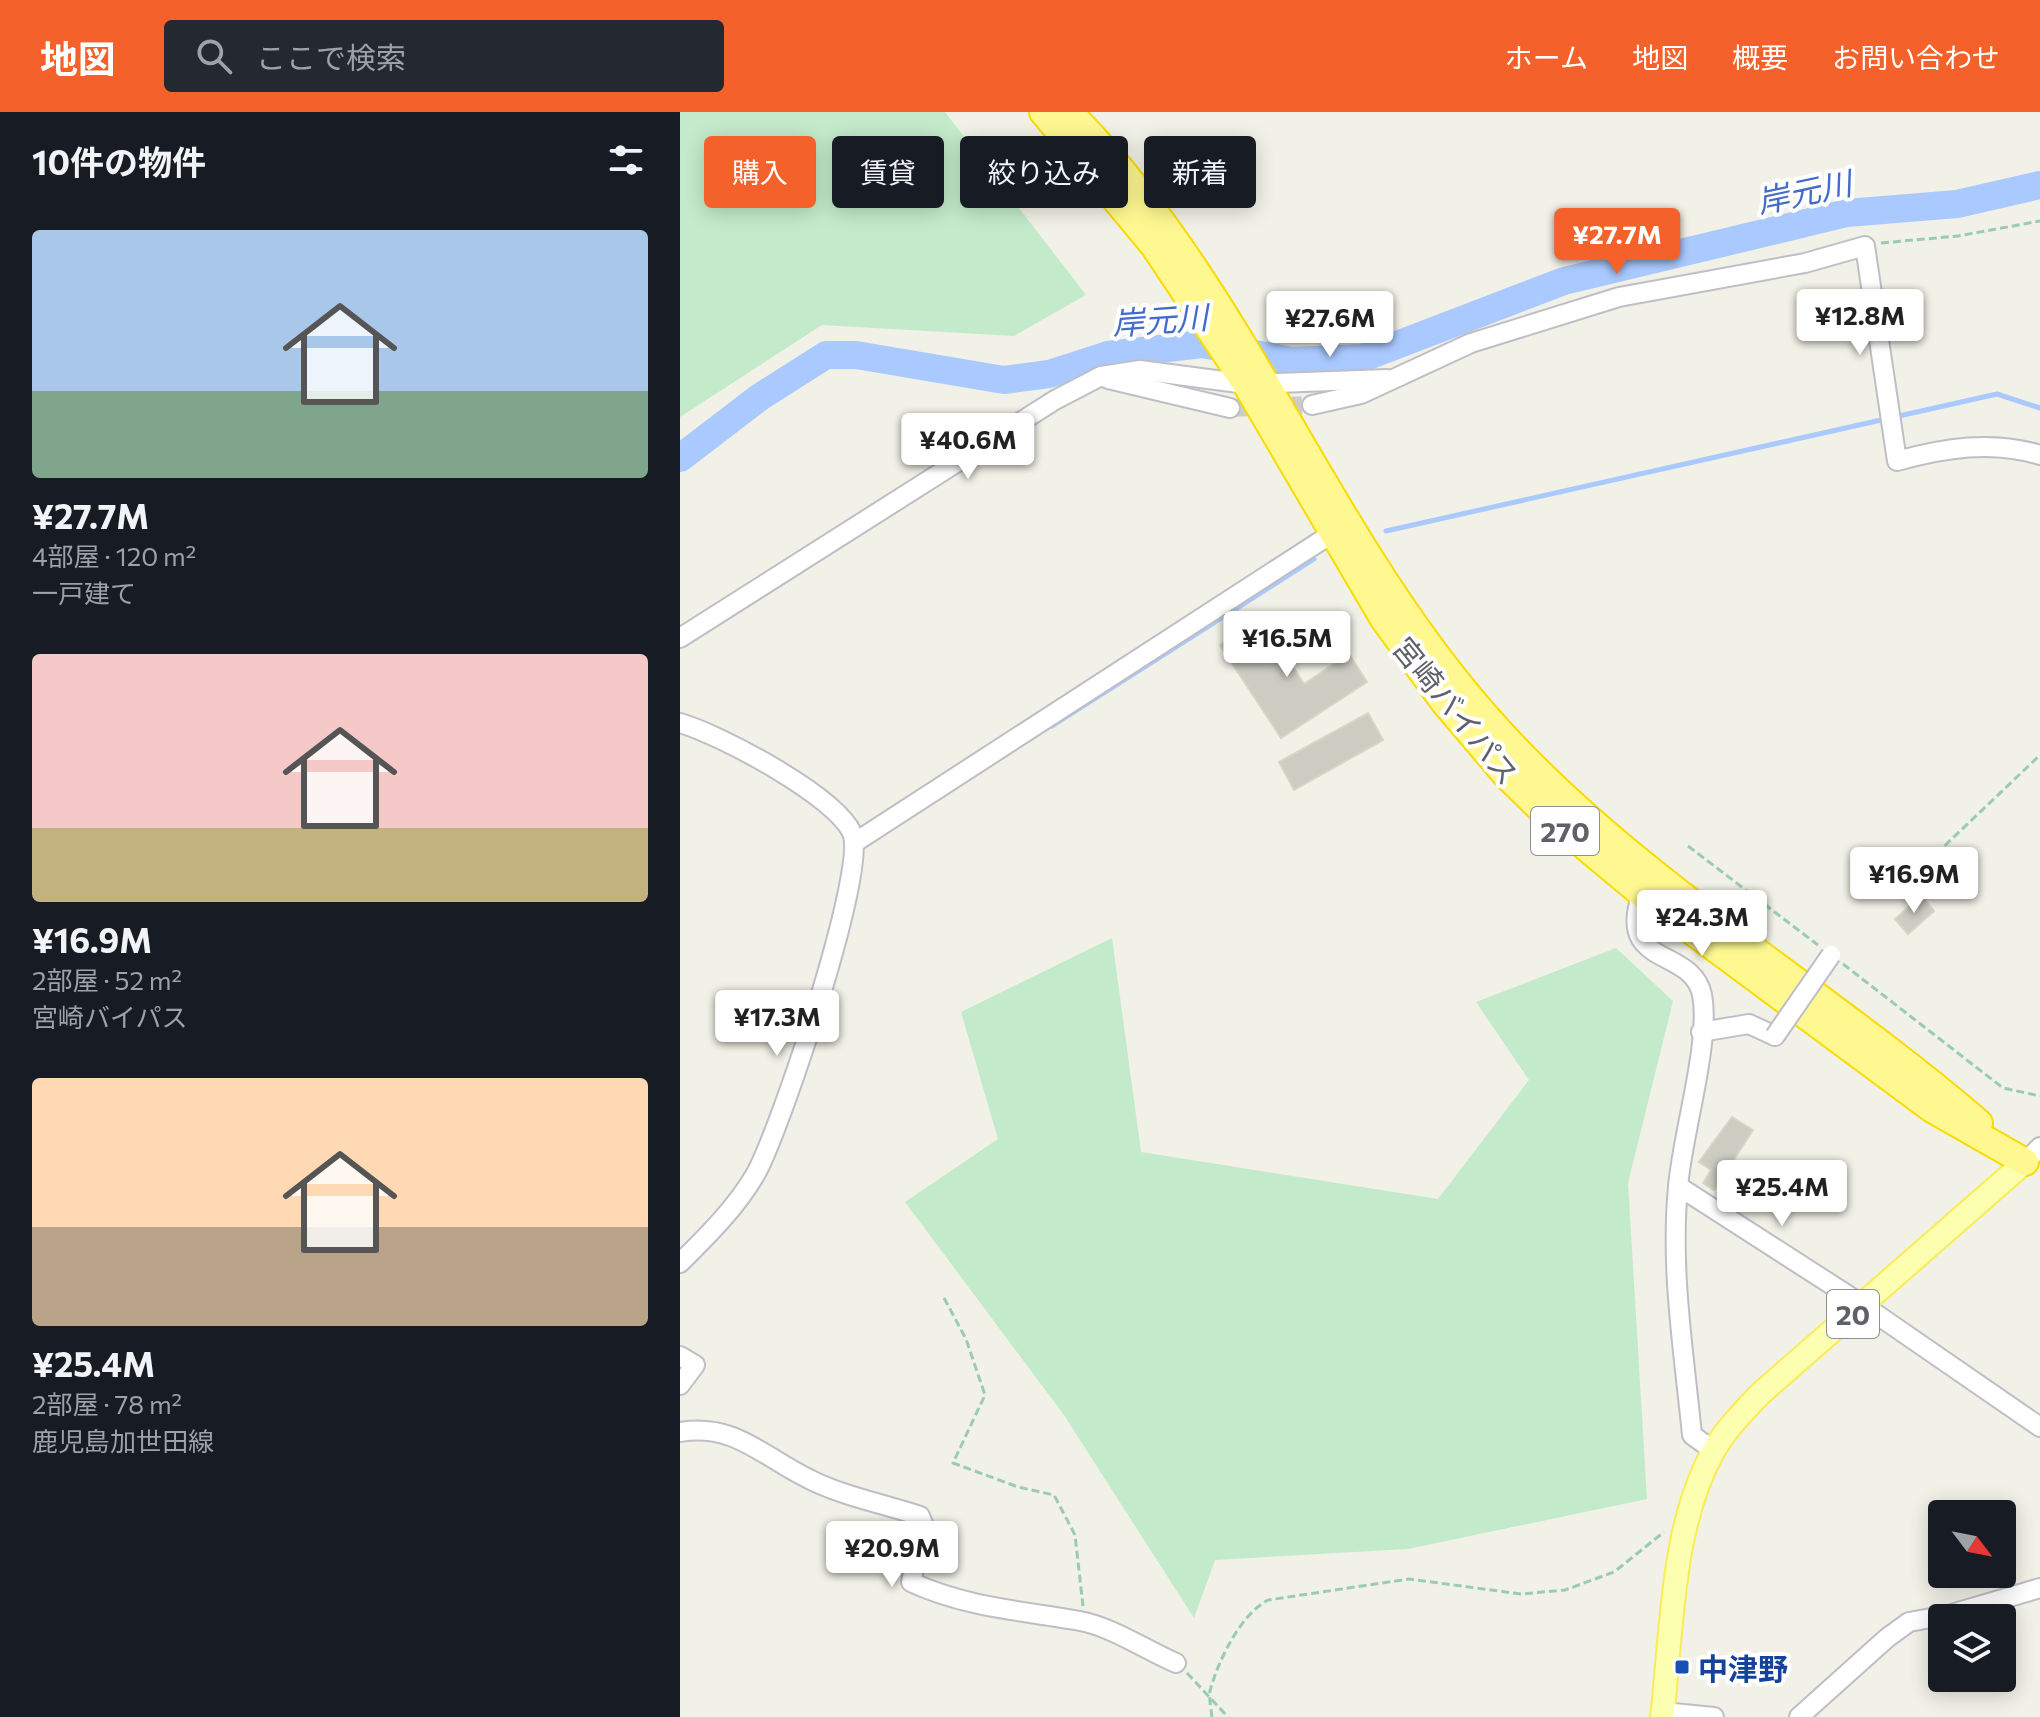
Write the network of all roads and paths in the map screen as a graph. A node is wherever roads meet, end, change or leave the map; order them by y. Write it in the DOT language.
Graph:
graph roads {
  1 [pos="1043,112"];
  2 [pos="1069,112"];
  3 [pos="2040,221"];
  4 [pos="1865,246"];
  5 [pos="1216,319"];
  6 [pos="1099,377"];
  7 [pos="1253,377"];
  8 [pos="1394,379"];
  9 [pos="1312,405"];
  10 [pos="1230,408"];
  11 [pos="2040,455"];
  12 [pos="1341,528"];
  13 [pos="680,638"];
  14 [pos="680,723"];
  15 [pos="2040,755"];
  16 [pos="854,843"];
  17 [pos="1688,846"];
  18 [pos="1936,854"];
  19 [pos="1642,894"];
  20 [pos="1831,955"];
  21 [pos="1701,1032"];
  22 [pos="2040,1096"];
  23 [pos="2035,1161"];
  24 [pos="1678,1186"];
  25 [pos="680,1263"];
  26 [pos="944,1298"];
  27 [pos="1863,1305"];
  28 [pos="680,1356"];
  29 [pos="680,1385"];
  30 [pos="2040,1427"];
  31 [pos="680,1432"];
  32 [pos="1714,1451"];
  33 [pos="1690,1507"];
  34 [pos="2040,1588"];
  35 [pos="1082,1621"];
  36 [pos="1176,1663"];
  37 [pos="1210,1693"];
  38 [pos="1663,1714"];
  39 [pos="1212,1717"];
  40 [pos="1228,1717"];
  41 [pos="1714,1717"];
  42 [pos="1799,1717"];
  1 -- 5 [label="highway, 宮崎バイパス / 270"];
  2 -- 5 [label="highway, 宮崎バイパス / 270"];
  3 -- 4 [label="path"];
  4 -- 8 [label="street"];
  4 -- 11 [label="street"];
  5 -- 7 [label="highway, 宮崎バイパス / 270"];
  6 -- 7 [label="street"];
  6 -- 10 [label="street"];
  6 -- 13 [label="street"];
  7 -- 8 [label="street"];
  7 -- 12 [label="highway, 宮崎バイパス / 270"];
  8 -- 9 [label="street"];
  12 -- 16 [label="street"];
  12 -- 19 [label="highway, 宮崎バイパス / 270"];
  12 -- 23 [label="highway, 宮崎バイパス / 270"];
  14 -- 16 [label="street"];
  15 -- 18 [label="path"];
  16 -- 25 [label="street"];
  17 -- 20 [label="path"];
  19 -- 21 [label="street"];
  19 -- 23 [label="highway, 宮崎バイパス / 270"];
  20 -- 21 [label="street, bridge"];
  20 -- 22 [label="path"];
  21 -- 24 [label="street"];
  23 -- 27 [label="main road, 20"];
  24 -- 27 [label="street"];
  24 -- 32 [label="street"];
  26 -- 35 [label="path"];
  27 -- 30 [label="street"];
  27 -- 32 [label="main road, 20"];
  28 -- 29 [label="street"];
  31 -- 35 [label="street"];
  32 -- 33 [label="main road, 20"];
  33 -- 37 [label="path"];
  33 -- 38 [label="main road, 20"];
  34 -- 42 [label="street"];
  35 -- 36 [label="street"];
  36 -- 37 [label="path"];
  37 -- 39 [label="path"];
  37 -- 40 [label="path"];
  38 -- 41 [label="street"];
}
